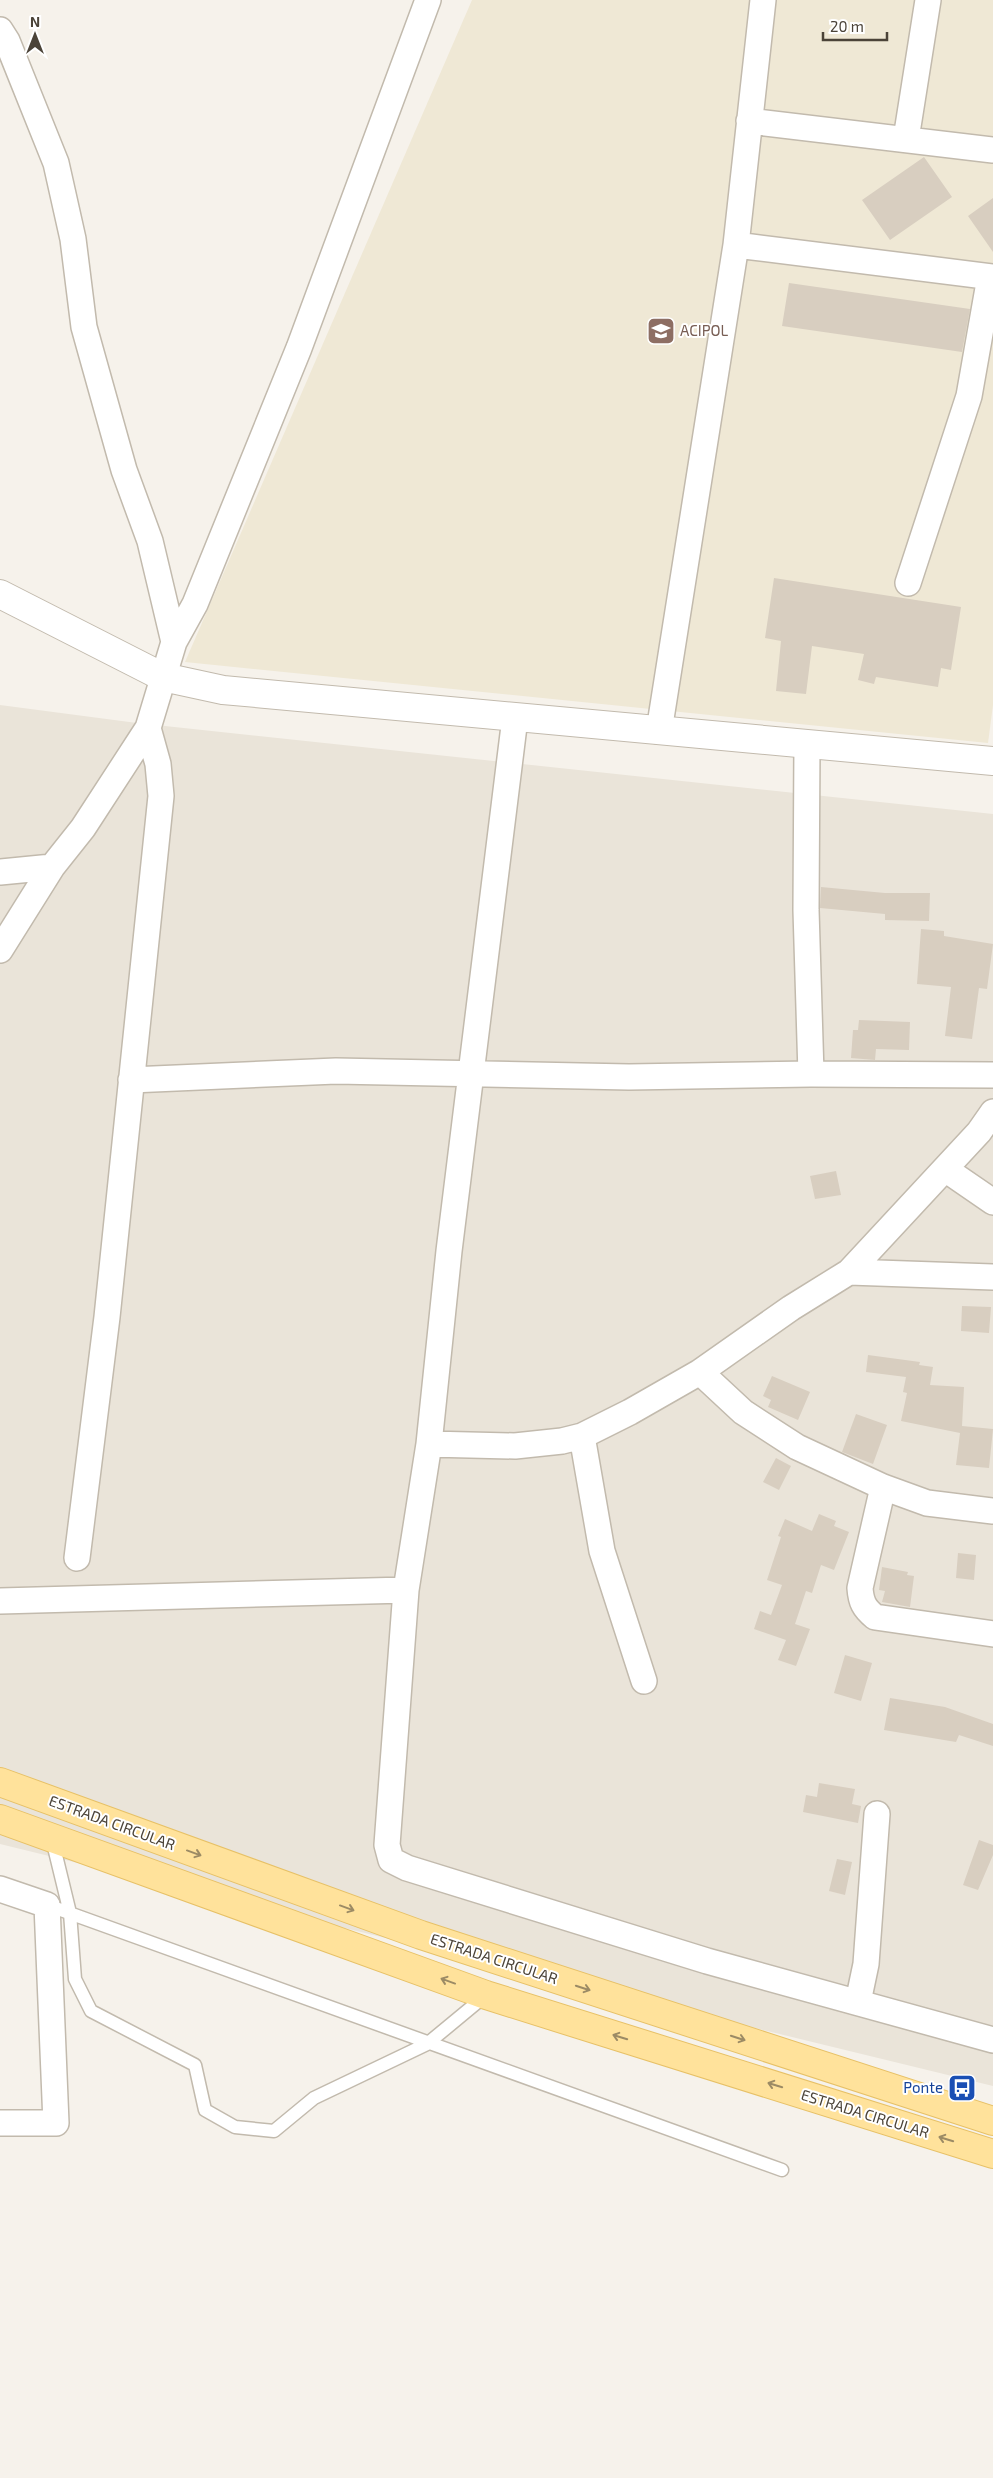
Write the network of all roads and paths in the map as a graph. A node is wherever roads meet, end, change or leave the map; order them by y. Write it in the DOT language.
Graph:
graph roads {
  1 [pos="428,0"];
  2 [pos="763,0"];
  3 [pos="928,0"];
  4 [pos="0,30"];
  5 [pos="749,121"];
  6 [pos="906,139"];
  7 [pos="993,150"];
  8 [pos="736,245"];
  9 [pos="991,277"];
  10 [pos="908,583"];
  11 [pos="0,594"];
  12 [pos="174,642"];
  13 [pos="163,677"];
  14 [pos="515,718"];
  15 [pos="148,728"];
  16 [pos="659,731"];
  17 [pos="807,744"];
  18 [pos="993,760"];
  19 [pos="52,867"];
  20 [pos="0,872"];
  21 [pos="0,950"];
  22 [pos="472,1073"];
  23 [pos="811,1074"];
  24 [pos="993,1075"];
  25 [pos="131,1080"];
  26 [pos="993,1112"];
  27 [pos="945,1169"];
  28 [pos="993,1202"];
  29 [pos="849,1272"];
  30 [pos="993,1277"];
  31 [pos="700,1372"];
  32 [pos="582,1436"];
  33 [pos="429,1444"];
  34 [pos="883,1487"];
  35 [pos="993,1511"];
  36 [pos="77,1558"];
  37 [pos="406,1590"];
  38 [pos="0,1601"];
  39 [pos="993,1634"];
  40 [pos="644,1681"];
  41 [pos="0,1782"];
  42 [pos="877,1814"];
  43 [pos="0,1819"];
  44 [pos="52,1839"];
  45 [pos="0,1889"];
  46 [pos="58,1909"];
  47 [pos="486,1995"];
  48 [pos="858,2002"];
  49 [pos="993,2040"];
  50 [pos="427,2044"];
  51 [pos="993,2121"];
  52 [pos="0,2124"];
  53 [pos="993,2154"];
  54 [pos="782,2170"];
  1 -- 12 [label="street"];
  2 -- 5 [label="street"];
  3 -- 6 [label="street"];
  4 -- 12 [label="street"];
  5 -- 6 [label="street"];
  5 -- 8 [label="street"];
  6 -- 7 [label="street"];
  8 -- 9 [label="street"];
  8 -- 16 [label="street"];
  9 -- 10 [label="street"];
  11 -- 13 [label="street"];
  12 -- 13 [label="street"];
  13 -- 14 [label="street"];
  13 -- 15 [label="street"];
  14 -- 16 [label="street"];
  14 -- 22 [label="street"];
  15 -- 19 [label="street"];
  15 -- 25 [label="street"];
  16 -- 17 [label="street"];
  17 -- 18 [label="street"];
  17 -- 23 [label="street"];
  19 -- 20 [label="street"];
  19 -- 21 [label="street"];
  22 -- 23 [label="street"];
  22 -- 25 [label="street"];
  22 -- 33 [label="street"];
  23 -- 24 [label="street"];
  25 -- 36 [label="street"];
  26 -- 27 [label="street"];
  27 -- 28 [label="street"];
  27 -- 29 [label="street"];
  29 -- 30 [label="street"];
  29 -- 31 [label="street"];
  31 -- 32 [label="street"];
  31 -- 34 [label="street"];
  32 -- 33 [label="street"];
  32 -- 40 [label="street"];
  33 -- 37 [label="street"];
  34 -- 35 [label="street"];
  34 -- 39 [label="street"];
  37 -- 38 [label="street"];
  37 -- 48 [label="street"];
  41 -- 51 [label="main road, ESTRADA CIRCULAR, one-way"];
  42 -- 48 [label="street"];
  43 -- 44 [label="main road, ESTRADA CIRCULAR"];
  44 -- 46 [label="lane"];
  47 -- 44 [label="main road, ESTRADA CIRCULAR, one-way"];
  45 -- 46 [label="street"];
  46 -- 50 [label="lane"];
  46 -- 50 [label="lane"];
  46 -- 52 [label="street"];
  47 -- 50 [label="lane"];
  53 -- 47 [label="main road, ESTRADA CIRCULAR, one-way"];
  48 -- 49 [label="street"];
  50 -- 54 [label="lane"];
}
